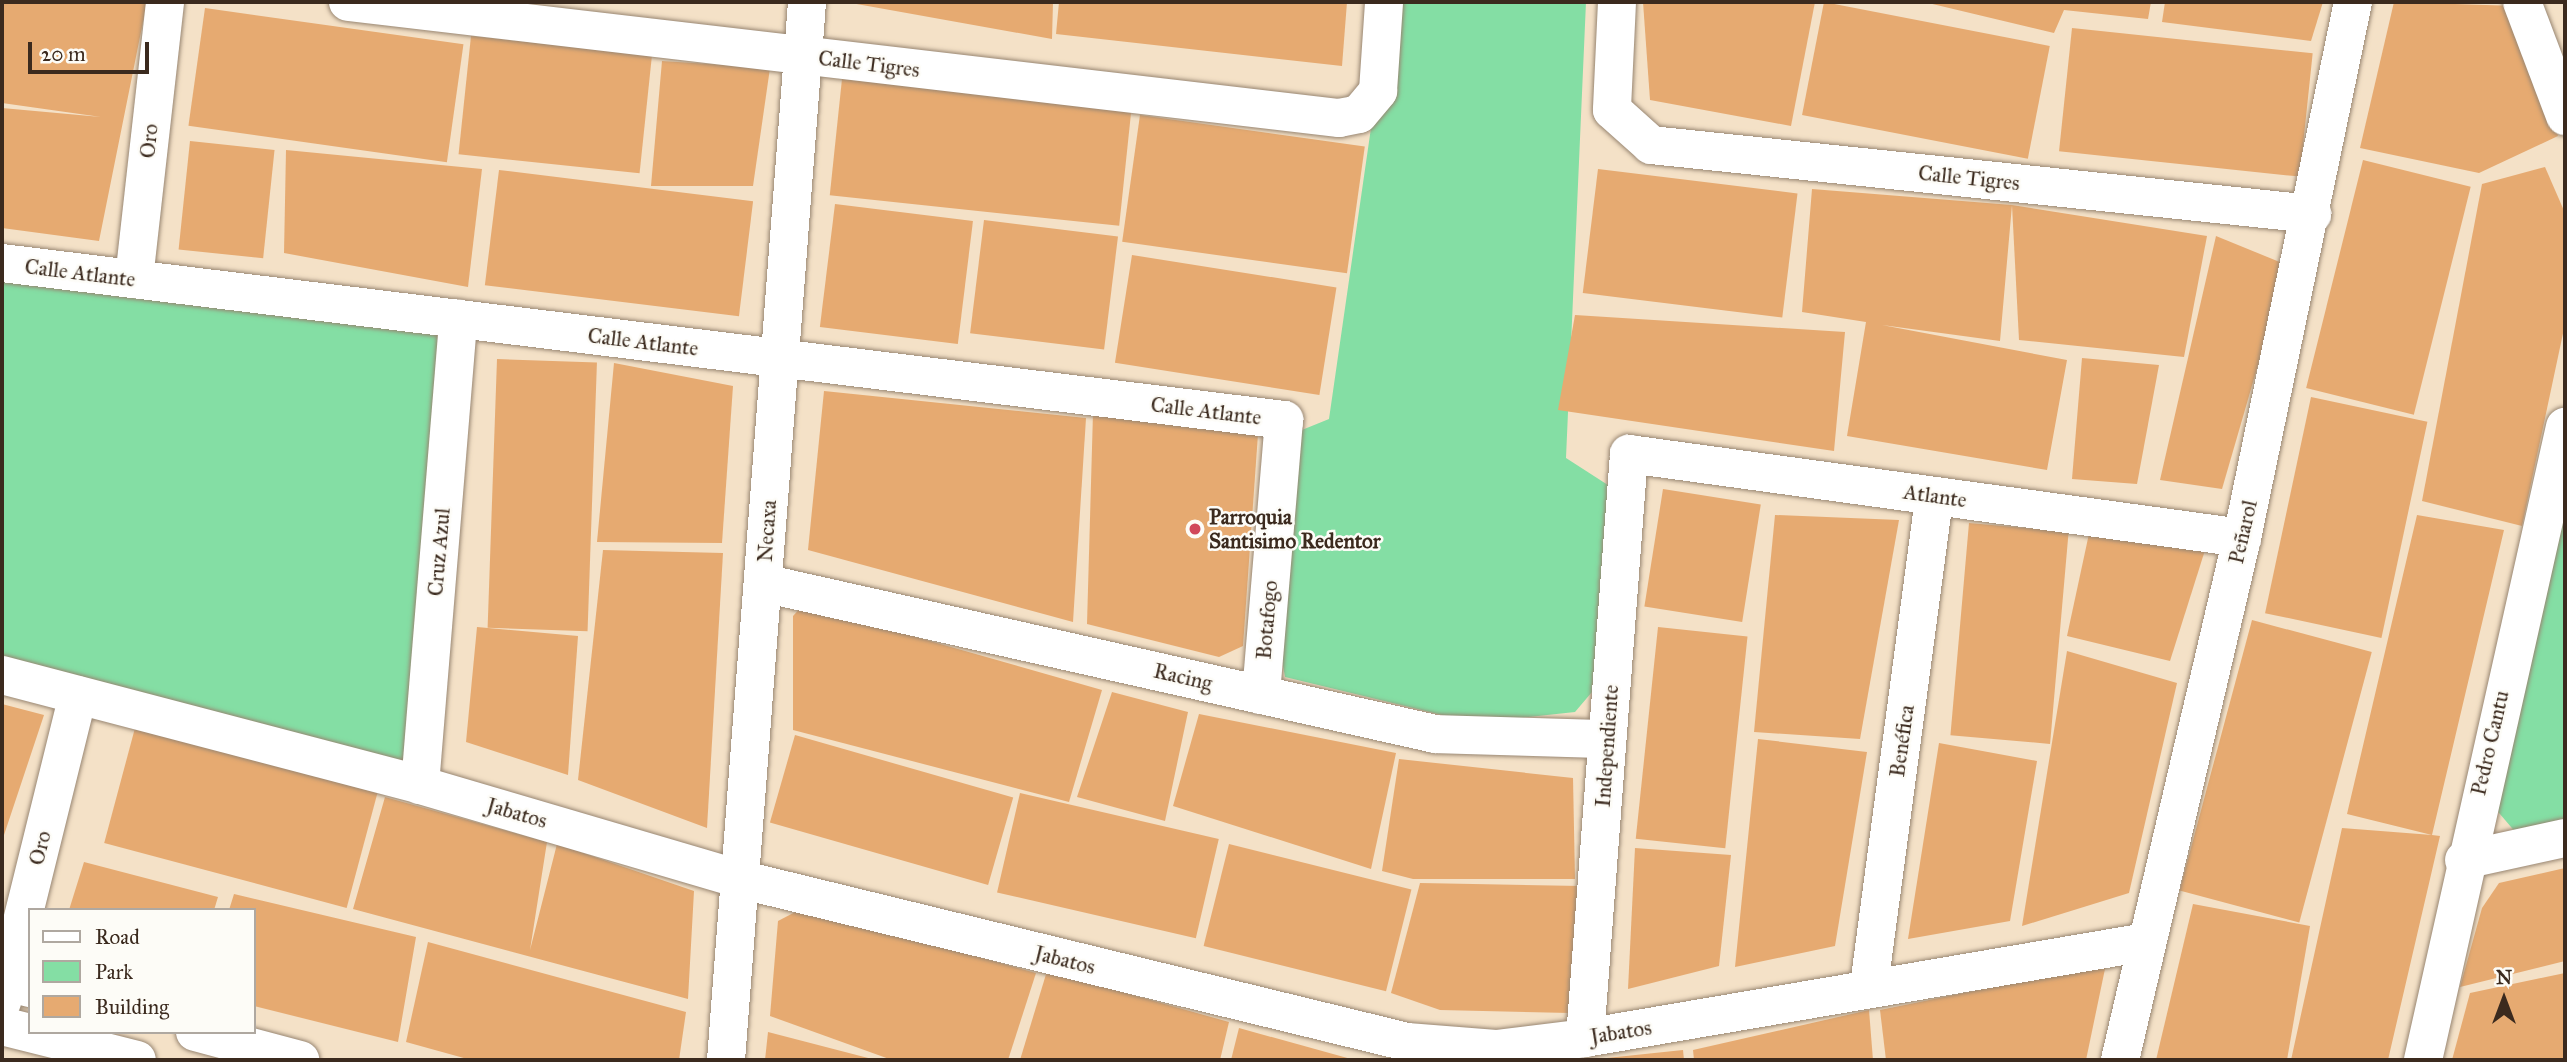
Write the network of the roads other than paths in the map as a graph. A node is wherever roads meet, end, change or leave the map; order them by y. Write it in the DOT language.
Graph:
graph roads {
  1 [pos="165,2"];
  2 [pos="348,2"];
  3 [pos="807,2"];
  4 [pos="1384,2"];
  5 [pos="1618,2"];
  6 [pos="2353,2"];
  7 [pos="2522,2"];
  8 [pos="803,56"];
  9 [pos="2565,116"];
  10 [pos="2312,214"];
  11 [pos="2,263"];
  12 [pos="134,279"];
  13 [pos="458,319"];
  14 [pos="780,359"];
  15 [pos="1284,420"];
  16 [pos="2565,427"];
  17 [pos="1629,454"];
  18 [pos="1934,496"];
  19 [pos="2242,538"];
  20 [pos="763,583"];
  21 [pos="2,675"];
  22 [pos="78,695"];
  23 [pos="1261,695"];
  24 [pos="1608,739"];
  25 [pos="419,785"];
  26 [pos="2565,838"];
  27 [pos="2464,860"];
  28 [pos="740,879"];
  29 [pos="29,908"];
  30 [pos="28,910"];
  31 [pos="2146,942"];
  32 [pos="1869,986"];
  33 [pos="10,988"];
  34 [pos="2,1026"];
  35 [pos="28,1033"];
  36 [pos="34,1034"];
  37 [pos="202,1034"];
  38 [pos="1585,1038"];
  39 [pos="1407,1051"];
  40 [pos="137,1060"];
  41 [pos="300,1060"];
  42 [pos="726,1060"];
  43 [pos="2120,1060"];
  44 [pos="2423,1060"];
  1 -- 12 [label="street, Oro"];
  2 -- 8 [label="street, Calle Tigres"];
  3 -- 8 [label="street, Necaxa"];
  4 -- 8 [label="street, Calle Tigres"];
  5 -- 10 [label="street, Calle Tigres"];
  6 -- 10 [label="street, Peñarol"];
  7 -- 9 [label="street"];
  8 -- 14 [label="street, Necaxa"];
  10 -- 19 [label="street, Peñarol"];
  11 -- 12 [label="street, Calle Atlante"];
  12 -- 13 [label="street, Calle Atlante"];
  13 -- 14 [label="street, Calle Atlante"];
  13 -- 25 [label="street, Cruz Azul"];
  14 -- 15 [label="street, Calle Atlante"];
  14 -- 20 [label="street, Necaxa"];
  15 -- 23 [label="street, Botafogo"];
  16 -- 27 [label="street, Pedro Cantu"];
  17 -- 18 [label="street, Atlante"];
  17 -- 24 [label="street, Independiente"];
  18 -- 19 [label="street, Atlante"];
  18 -- 32 [label="street, Benéfica"];
  19 -- 31 [label="street, Peñarol"];
  20 -- 23 [label="street, Racing"];
  20 -- 28 [label="street, Necaxa"];
  21 -- 22 [label="street, Jabatos"];
  22 -- 25 [label="street, Jabatos"];
  22 -- 29 [label="street, Oro"];
  23 -- 24 [label="street, Racing"];
  24 -- 38 [label="street, Independiente"];
  25 -- 28 [label="street, Jabatos"];
  26 -- 27 [label="street"];
  27 -- 44 [label="street, Pedro Cantu"];
  28 -- 39 [label="street, Jabatos"];
  28 -- 42 [label="street, Necaxa"];
  30 -- 33 [label="street, Oro"];
  31 -- 32 [label="street, Jabatos"];
  31 -- 43 [label="street, Peñarol"];
  32 -- 38 [label="street, Jabatos"];
  34 -- 35 [label="street"];
  36 -- 40 [label="street"];
  37 -- 41 [label="street"];
  38 -- 39 [label="street, Jabatos"];
}
